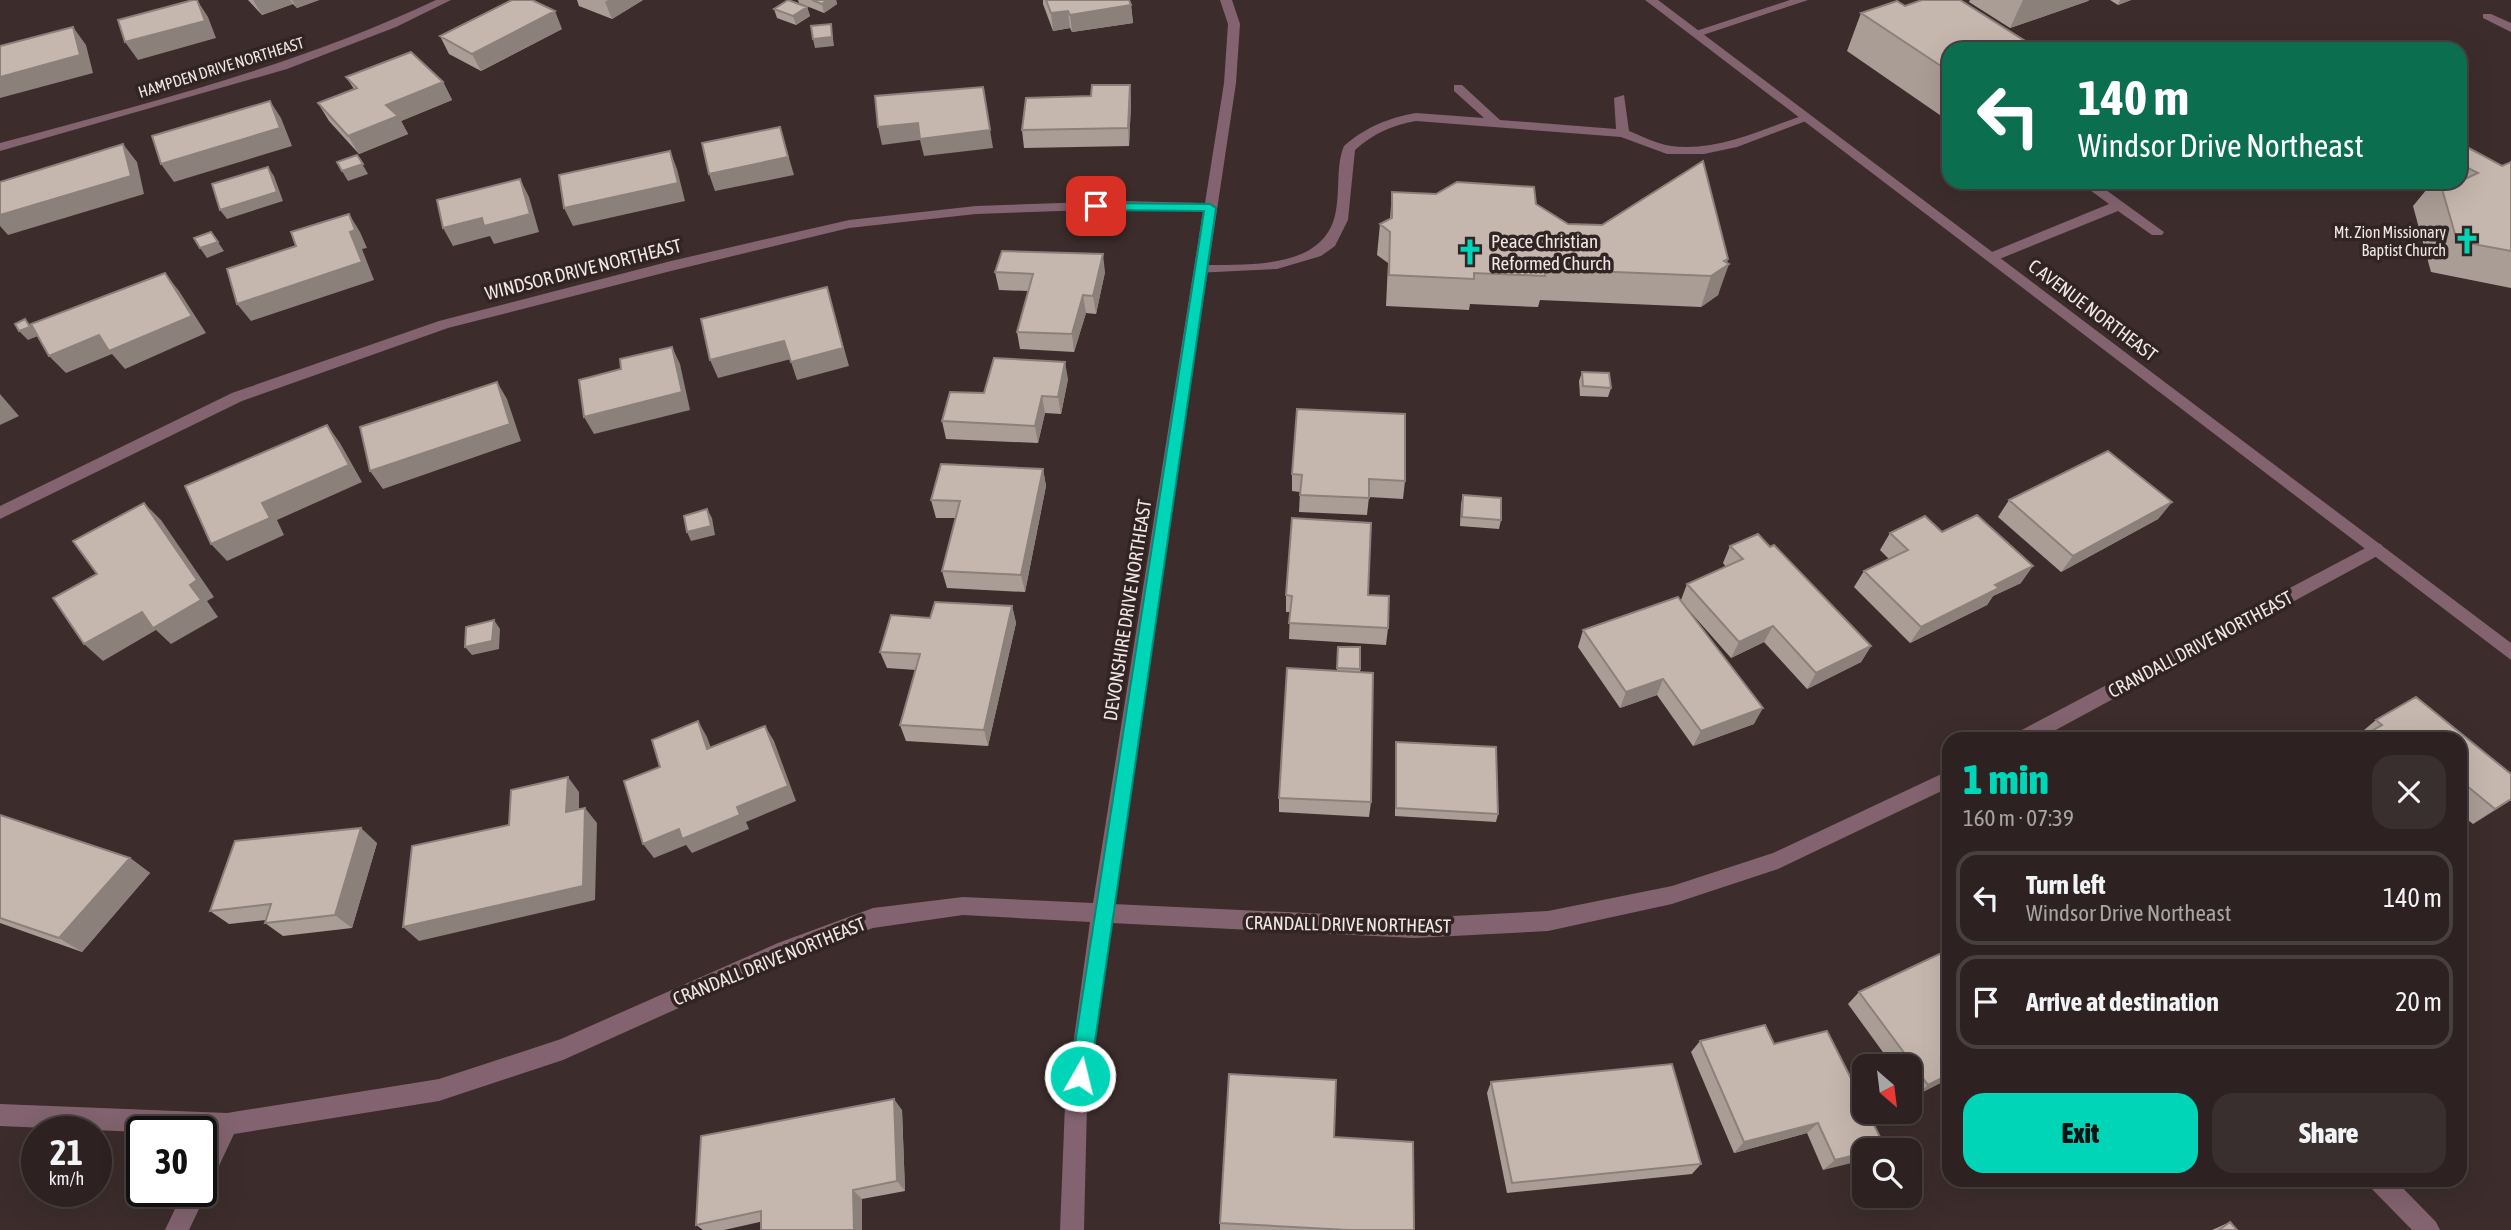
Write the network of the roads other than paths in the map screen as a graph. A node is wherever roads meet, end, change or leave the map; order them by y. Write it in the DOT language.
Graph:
graph roads {
  1 [pos="445,0"];
  2 [pos="1226,0"];
  3 [pos="1651,0"];
  4 [pos="1802,0"];
  5 [pos="2487,16"];
  6 [pos="2511,28"];
  7 [pos="1696,33"];
  8 [pos="1458,88"];
  9 [pos="1620,98"];
  10 [pos="1808,118"];
  11 [pos="1496,123"];
  12 [pos="1623,133"];
  13 [pos="0,146"];
  14 [pos="2095,189"];
  15 [pos="2119,205"];
  16 [pos="1210,208"];
  17 [pos="2157,232"];
  18 [pos="1992,257"];
  19 [pos="1200,270"];
  20 [pos="0,513"];
  21 [pos="2375,549"];
  22 [pos="2511,653"];
  23 [pos="2036,732"];
  24 [pos="1942,782"];
  25 [pos="1102,911"];
  26 [pos="0,1115"];
  27 [pos="227,1124"];
  28 [pos="217,1145"];
  29 [pos="2386,1187"];
  30 [pos="188,1207"];
  31 [pos="177,1230"];
  32 [pos="1072,1230"];
  33 [pos="2428,1230"];
  1 -- 13 [label="street, HAMPDEN DRIVE NORTHEAST"];
  2 -- 16 [label="street, DEVONSHIRE DRIVE NORTHEAST"];
  3 -- 7 [label="street, C AVENUE NORTHEAST"];
  4 -- 7 [label="street"];
  5 -- 6 [label="street"];
  7 -- 10 [label="street, C AVENUE NORTHEAST"];
  8 -- 11 [label="street"];
  9 -- 12 [label="street"];
  10 -- 12 [label="street"];
  10 -- 18 [label="street, C AVENUE NORTHEAST"];
  11 -- 12 [label="street"];
  11 -- 19 [label="street"];
  14 -- 15 [label="street"];
  15 -- 17 [label="street"];
  15 -- 18 [label="street"];
  16 -- 19 [label="street, DEVONSHIRE DRIVE NORTHEAST"];
  16 -- 20 [label="street, WINDSOR DRIVE NORTHEAST"];
  18 -- 21 [label="street, C AVENUE NORTHEAST"];
  19 -- 25 [label="street, DEVONSHIRE DRIVE NORTHEAST"];
  21 -- 22 [label="street, C AVENUE NORTHEAST"];
  21 -- 23 [label="street, CRANDALL DRIVE NORTHEAST"];
  24 -- 25 [label="street, CRANDALL DRIVE NORTHEAST"];
  25 -- 27 [label="street, CRANDALL DRIVE NORTHEAST"];
  25 -- 32 [label="street, DEVONSHIRE DRIVE NORTHEAST"];
  26 -- 27 [label="street, CRANDALL DRIVE NORTHEAST"];
  27 -- 28 [label="street"];
  29 -- 33 [label="street"];
  30 -- 31 [label="street"];
}
